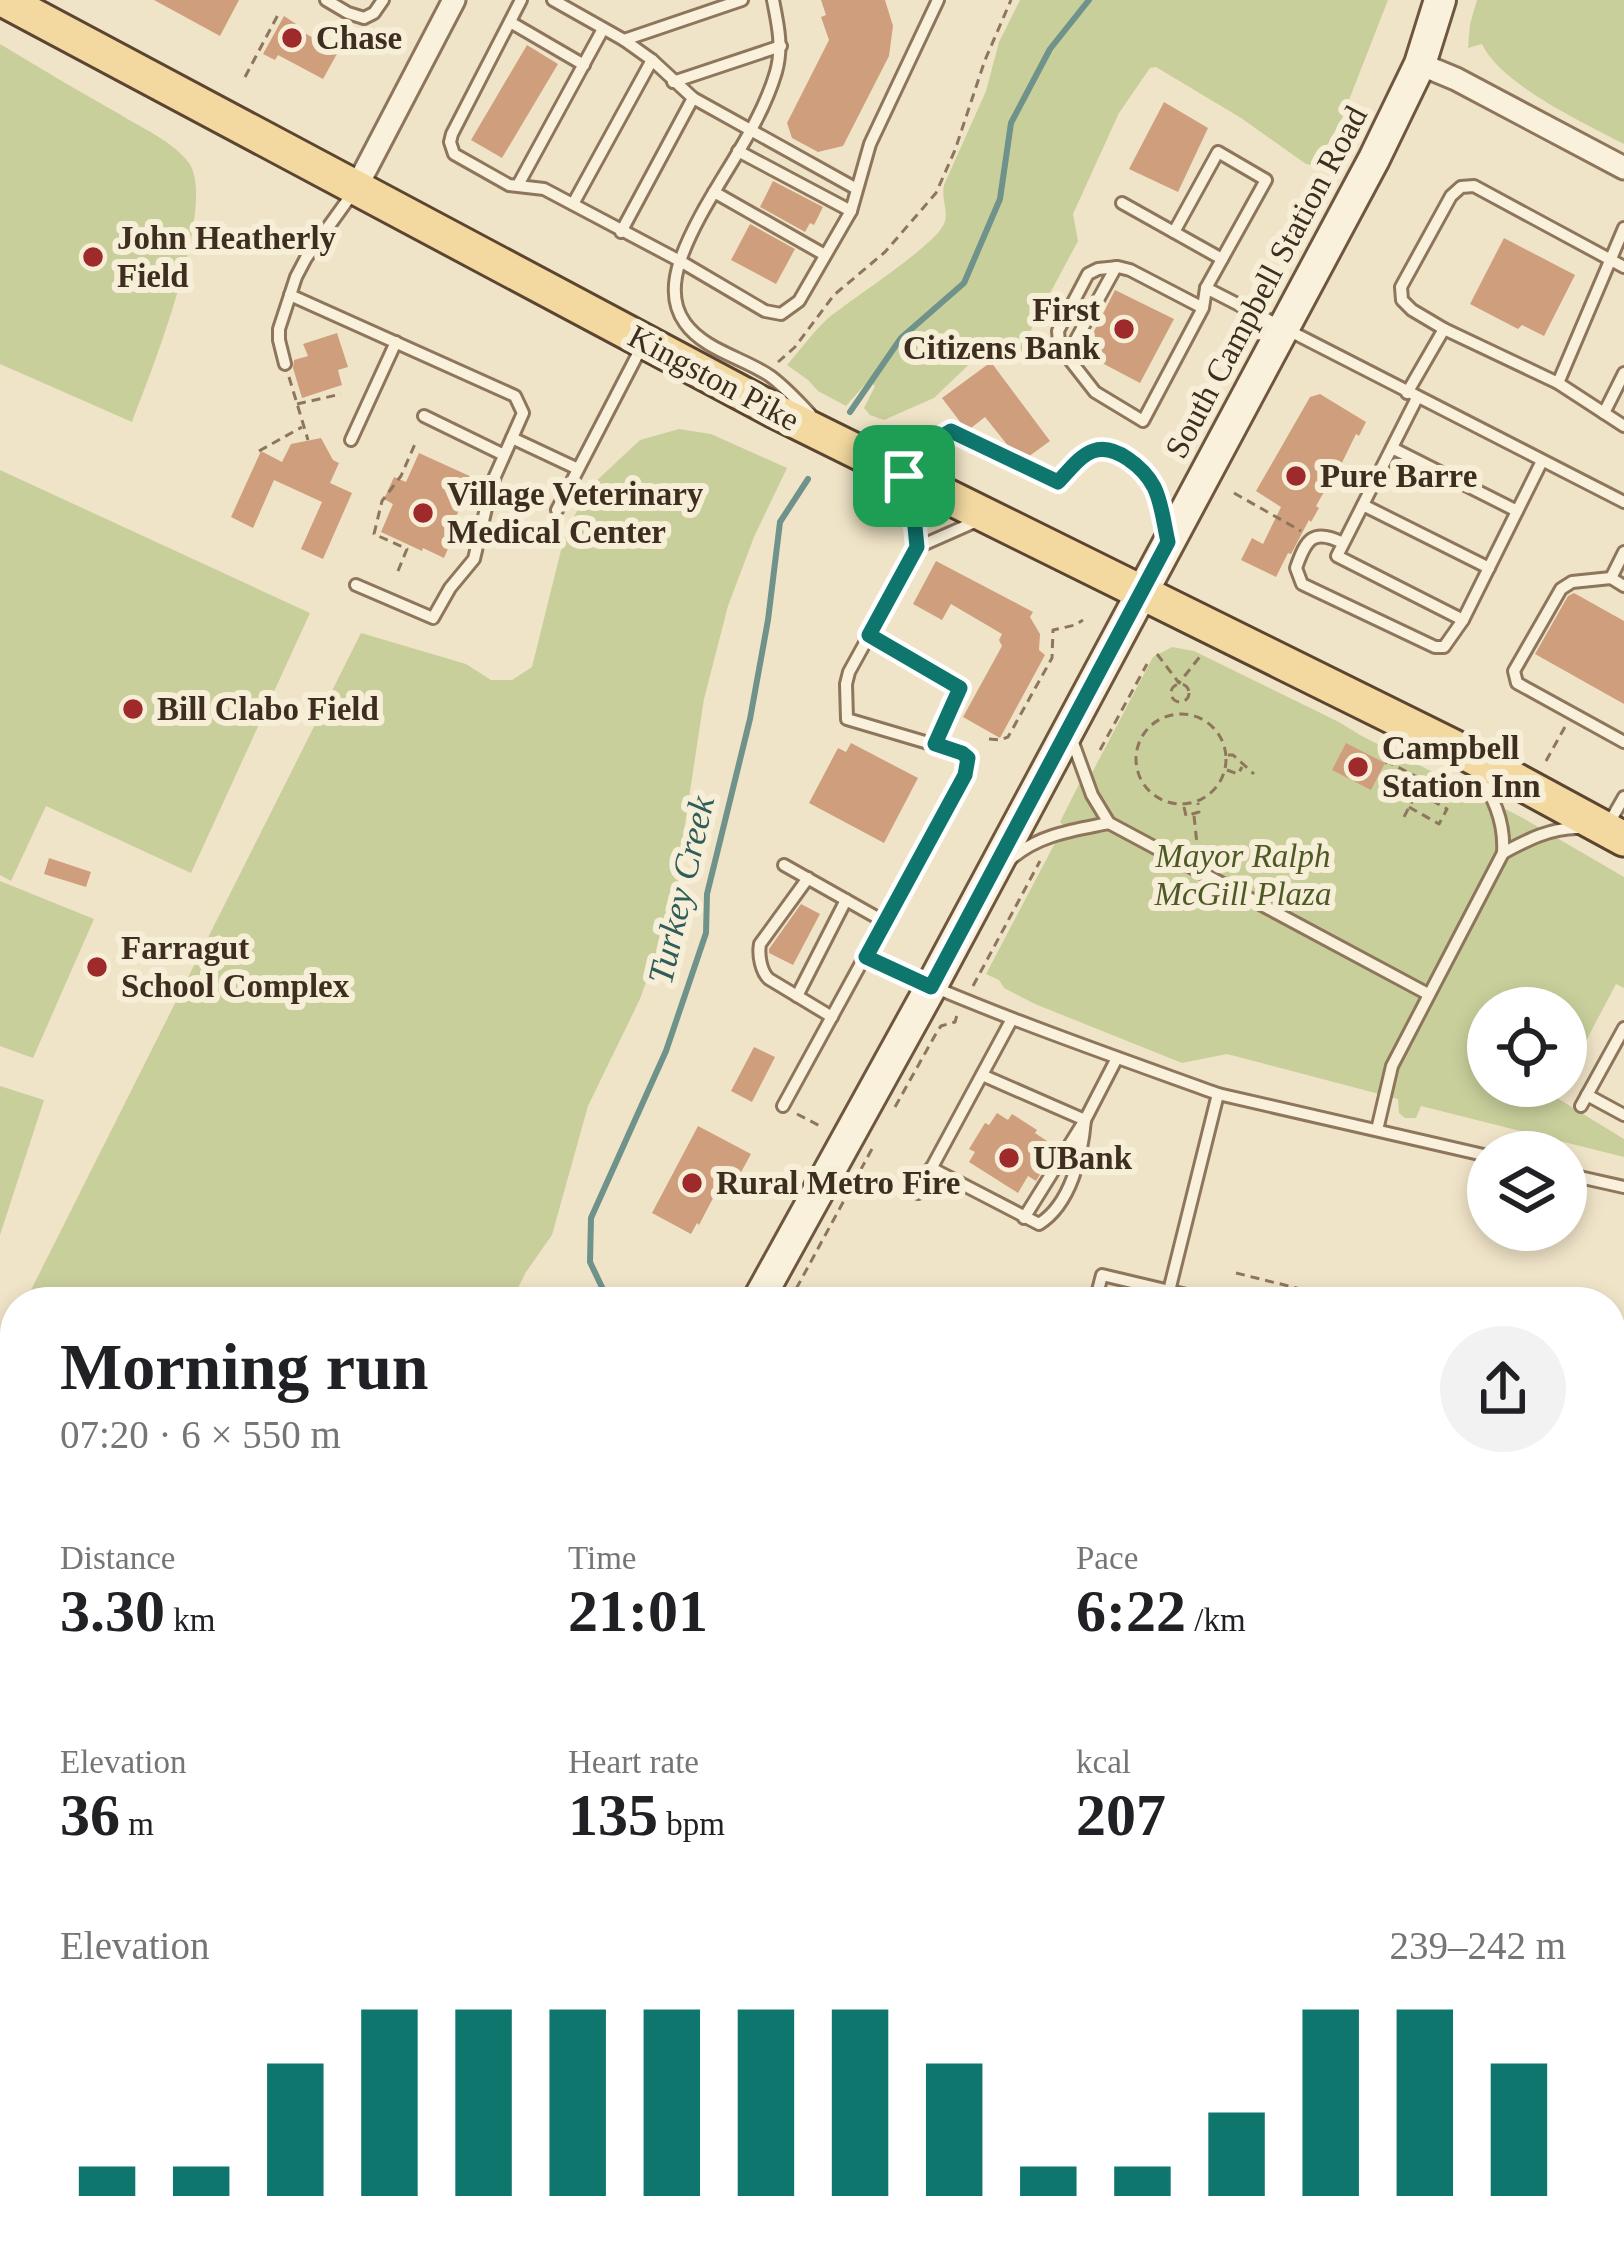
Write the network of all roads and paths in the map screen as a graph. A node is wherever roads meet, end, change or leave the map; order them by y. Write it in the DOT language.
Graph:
graph roads {
  1 [pos="4,0"];
  2 [pos="326,0"];
  3 [pos="383,0"];
  4 [pos="454,0"];
  5 [pos="521,0"];
  6 [pos="554,0"];
  7 [pos="742,0"];
  8 [pos="773,0"];
  9 [pos="938,0"];
  10 [pos="1011,0"];
  11 [pos="1440,0"];
  12 [pos="280,10"];
  13 [pos="510,22"];
  14 [pos="603,29"];
  15 [pos="624,40"];
  16 [pos="782,46"];
  17 [pos="652,60"];
  18 [pos="1420,64"];
  19 [pos="584,65"];
  20 [pos="245,77"];
  21 [pos="673,82"];
  22 [pos="693,98"];
  23 [pos="751,129"];
  24 [pos="738,152"];
  25 [pos="1624,168"];
  26 [pos="518,185"];
  27 [pos="357,187"];
  28 [pos="856,188"];
  29 [pos="715,192"];
  30 [pos="1122,202"];
  31 [pos="573,204"];
  32 [pos="851,211"];
  33 [pos="1624,228"];
  34 [pos="621,232"];
  35 [pos="1174,232"];
  36 [pos="825,255"];
  37 [pos="1222,259"];
  38 [pos="680,261"];
  39 [pos="1618,264"];
  40 [pos="1115,267"];
  41 [pos="1206,288"];
  42 [pos="290,295"];
  43 [pos="1203,308"];
  44 [pos="1285,328"];
  45 [pos="1444,329"];
  46 [pos="645,341"];
  47 [pos="396,342"];
  48 [pos="1067,356"];
  49 [pos="284,364"];
  50 [pos="772,367"];
  51 [pos="1624,373"];
  52 [pos="1558,383"];
  53 [pos="341,394"];
  54 [pos="1412,395"];
  55 [pos="297,404"];
  56 [pos="1604,412"];
  57 [pos="424,416"];
  58 [pos="1624,423"];
  59 [pos="304,427"];
  60 [pos="512,438"];
  61 [pos="308,440"];
  62 [pos="351,440"];
  63 [pos="837,442"];
  64 [pos="415,444"];
  65 [pos="1392,448"];
  66 [pos="259,451"];
  67 [pos="504,455"];
  68 [pos="1542,461"];
  69 [pos="578,469"];
  70 [pos="910,478"];
  71 [pos="1234,494"];
  72 [pos="1624,502"];
  73 [pos="1363,505"];
  74 [pos="557,510"];
  75 [pos="1517,511"];
  76 [pos="988,517"];
  77 [pos="1313,537"];
  78 [pos="1168,542"];
  79 [pos="1343,543"];
  80 [pos="917,547"];
  81 [pos="1624,552"];
  82 [pos="1489,568"];
  83 [pos="398,571"];
  84 [pos="1611,578"];
  85 [pos="356,585"];
  86 [pos="1624,586"];
  87 [pos="1141,592"];
  88 [pos="1083,620"];
  89 [pos="1463,620"];
  90 [pos="869,635"];
  91 [pos="1157,654"];
  92 [pos="1202,654"];
  93 [pos="1147,664"];
  94 [pos="1179,683"];
  95 [pos="1180,702"];
  96 [pos="1180,713"];
  97 [pos="1572,713"];
  98 [pos="1069,727"];
  99 [pos="989,739"];
  100 [pos="1624,742"];
  101 [pos="935,744"];
  102 [pos="1100,750"];
  103 [pos="1460,750"];
  104 [pos="1226,755"];
  105 [pos="1546,761"];
  106 [pos="1385,764"];
  107 [pos="1243,765"];
  108 [pos="1225,769"];
  109 [pos="1253,774"];
  110 [pos="1417,791"];
  111 [pos="1624,796"];
  112 [pos="1198,801"];
  113 [pos="1183,804"];
  114 [pos="1408,807"];
  115 [pos="1193,814"];
  116 [pos="1404,817"];
  117 [pos="1109,823"];
  118 [pos="1615,834"];
  119 [pos="1197,844"];
  120 [pos="1503,853"];
  121 [pos="1040,861"];
  122 [pos="784,865"];
  123 [pos="808,878"];
  124 [pos="988,878"];
  125 [pos="846,900"];
  126 [pos="885,922"];
  127 [pos="866,957"];
  128 [pos="931,987"];
  129 [pos="1427,994"];
  130 [pos="797,996"];
  131 [pos="968,1001"];
  132 [pos="832,1017"];
  133 [pos="1012,1018"];
  134 [pos="1624,1028"];
  135 [pos="1117,1058"];
  136 [pos="982,1075"];
  137 [pos="1218,1094"];
  138 [pos="783,1106"];
  139 [pos="796,1113"];
  140 [pos="890,1115"];
  141 [pos="1624,1115"];
  142 [pos="1085,1120"];
  143 [pos="822,1127"];
  144 [pos="1377,1130"];
  145 [pos="880,1132"];
  146 [pos="1467,1151"];
  147 [pos="931,1168"];
  148 [pos="1587,1179"];
  149 [pos="1624,1187"];
  150 [pos="918,1192"];
  151 [pos="1024,1218"];
  152 [pos="1236,1273"];
  153 [pos="766,1287"];
  154 [pos="797,1287"];
  155 [pos="1099,1287"];
  156 [pos="1152,1287"];
  157 [pos="1170,1287"];
  158 [pos="1292,1287"];
  1 -- 27 [label="main road, Kingston Pike"];
  2 -- 3 [label="lane"];
  4 -- 27 [label="street"];
  5 -- 13 [label="lane"];
  6 -- 14 [label="lane"];
  7 -- 15 [label="lane"];
  8 -- 16 [label="lane"];
  9 -- 28 [label="lane"];
  10 -- 50 [label="path"];
  11 -- 18 [label="main road, South Campbell Station Road"];
  12 -- 20 [label="path"];
  13 -- 19 [label="lane"];
  13 -- 26 [label="lane"];
  14 -- 15 [label="lane"];
  14 -- 19 [label="lane"];
  15 -- 17 [label="lane"];
  16 -- 21 [label="lane"];
  16 -- 23 [label="lane"];
  17 -- 21 [label="lane"];
  17 -- 31 [label="lane"];
  18 -- 25 [label="street"];
  18 -- 44 [label="main road, South Campbell Station Road"];
  19 -- 26 [label="lane"];
  21 -- 22 [label="lane"];
  22 -- 23 [label="lane"];
  22 -- 34 [label="lane"];
  23 -- 24 [label="lane"];
  23 -- 28 [label="lane"];
  24 -- 29 [label="lane"];
  24 -- 32 [label="lane"];
  26 -- 31 [label="lane"];
  27 -- 42 [label="lane"];
  27 -- 46 [label="main road, Kingston Pike"];
  28 -- 32 [label="lane"];
  29 -- 36 [label="lane"];
  29 -- 38 [label="lane"];
  30 -- 35 [label="lane"];
  31 -- 34 [label="lane"];
  32 -- 36 [label="lane"];
  33 -- 39 [label="lane"];
  34 -- 38 [label="lane"];
  35 -- 37 [label="lane"];
  35 -- 37 [label="lane"];
  36 -- 38 [label="lane"];
  37 -- 41 [label="lane"];
  38 -- 63 [label="lane"];
  39 -- 45 [label="lane"];
  39 -- 52 [label="lane"];
  40 -- 43 [label="lane"];
  40 -- 48 [label="lane"];
  40 -- 48 [label="lane"];
  41 -- 43 [label="lane"];
  41 -- 44 [label="lane"];
  42 -- 47 [label="lane"];
  42 -- 49 [label="lane"];
  43 -- 48 [label="lane"];
  44 -- 54 [label="lane"];
  44 -- 78 [label="main road, South Campbell Station Road"];
  45 -- 52 [label="lane"];
  45 -- 54 [label="lane"];
  46 -- 63 [label="main road, Kingston Pike"];
  46 -- 69 [label="lane"];
  47 -- 60 [label="lane"];
  47 -- 62 [label="lane"];
  49 -- 55 [label="path"];
  51 -- 56 [label="lane"];
  52 -- 56 [label="lane"];
  53 -- 55 [label="path"];
  54 -- 65 [label="lane"];
  54 -- 68 [label="lane"];
  55 -- 59 [label="path"];
  56 -- 58 [label="lane"];
  57 -- 67 [label="lane"];
  59 -- 61 [label="path"];
  59 -- 66 [label="path"];
  60 -- 67 [label="lane"];
  60 -- 69 [label="lane"];
  63 -- 70 [label="main road, Kingston Pike"];
  64 -- 83 [label="path"];
  65 -- 73 [label="lane"];
  65 -- 75 [label="lane"];
  67 -- 85 [label="lane"];
  68 -- 72 [label="lane"];
  68 -- 75 [label="lane"];
  69 -- 74 [label="lane"];
  70 -- 76 [label="main road, Kingston Pike"];
  70 -- 78 [label="lane"];
  70 -- 80 [label="lane"];
  71 -- 77 [label="path"];
  73 -- 79 [label="lane"];
  73 -- 82 [label="lane"];
  75 -- 82 [label="lane"];
  76 -- 80 [label="lane"];
  76 -- 87 [label="main road, Kingston Pike"];
  77 -- 79 [label="lane"];
  77 -- 89 [label="lane"];
  78 -- 87 [label="main road, South Campbell Station Road"];
  79 -- 89 [label="lane"];
  80 -- 90 [label="lane"];
  81 -- 84 [label="lane"];
  82 -- 89 [label="lane"];
  84 -- 86 [label="lane"];
  84 -- 97 [label="lane"];
  87 -- 98 [label="main road, South Campbell Station Road"];
  87 -- 103 [label="main road, Kingston Pike"];
  88 -- 99 [label="path"];
  90 -- 101 [label="lane"];
  90 -- 101 [label="lane"];
  91 -- 94 [label="path"];
  92 -- 94 [label="path"];
  93 -- 102 [label="path"];
  94 -- 95 [label="path"];
  94 -- 95 [label="path"];
  95 -- 96 [label="path"];
  96 -- 104 [label="path"];
  96 -- 113 [label="path"];
  97 -- 100 [label="lane"];
  97 -- 105 [label="path"];
  98 -- 117 [label="lane"];
  98 -- 124 [label="main road, South Campbell Station Road"];
  101 -- 126 [label="lane"];
  103 -- 118 [label="main road, Kingston Pike"];
  103 -- 120 [label="lane"];
  104 -- 107 [label="path"];
  104 -- 108 [label="path"];
  106 -- 110 [label="path"];
  107 -- 108 [label="path"];
  107 -- 109 [label="path"];
  108 -- 112 [label="path"];
  110 -- 114 [label="path"];
  110 -- 114 [label="path"];
  111 -- 118 [label="lane"];
  112 -- 113 [label="path"];
  112 -- 115 [label="path"];
  113 -- 115 [label="path"];
  114 -- 116 [label="path"];
  115 -- 119 [label="path"];
  117 -- 124 [label="lane"];
  117 -- 129 [label="lane"];
  118 -- 120 [label="lane"];
  120 -- 129 [label="lane"];
  121 -- 131 [label="path"];
  122 -- 123 [label="lane"];
  123 -- 125 [label="lane"];
  123 -- 130 [label="lane"];
  124 -- 128 [label="main road, South Campbell Station Road"];
  125 -- 126 [label="lane"];
  125 -- 130 [label="lane"];
  126 -- 127 [label="lane"];
  127 -- 128 [label="lane"];
  127 -- 132 [label="lane"];
  128 -- 131 [label="lane"];
  128 -- 153 [label="main road, South Campbell Station Road"];
  129 -- 144 [label="lane"];
  130 -- 132 [label="lane"];
  131 -- 133 [label="lane"];
  131 -- 140 [label="path"];
  132 -- 138 [label="lane"];
  133 -- 135 [label="lane"];
  133 -- 136 [label="lane"];
  134 -- 141 [label="lane"];
  135 -- 137 [label="lane"];
  135 -- 142 [label="lane"];
  136 -- 142 [label="lane"];
  136 -- 147 [label="lane"];
  137 -- 144 [label="lane"];
  137 -- 157 [label="lane"];
  139 -- 143 [label="path"];
  142 -- 151 [label="lane"];
  142 -- 151 [label="lane"];
  144 -- 146 [label="lane"];
  145 -- 154 [label="path"];
  147 -- 150 [label="lane"];
  147 -- 151 [label="lane"];
  148 -- 149 [label="lane"];
  152 -- 158 [label="path"];
  155 -- 156 [label="lane"];
}
